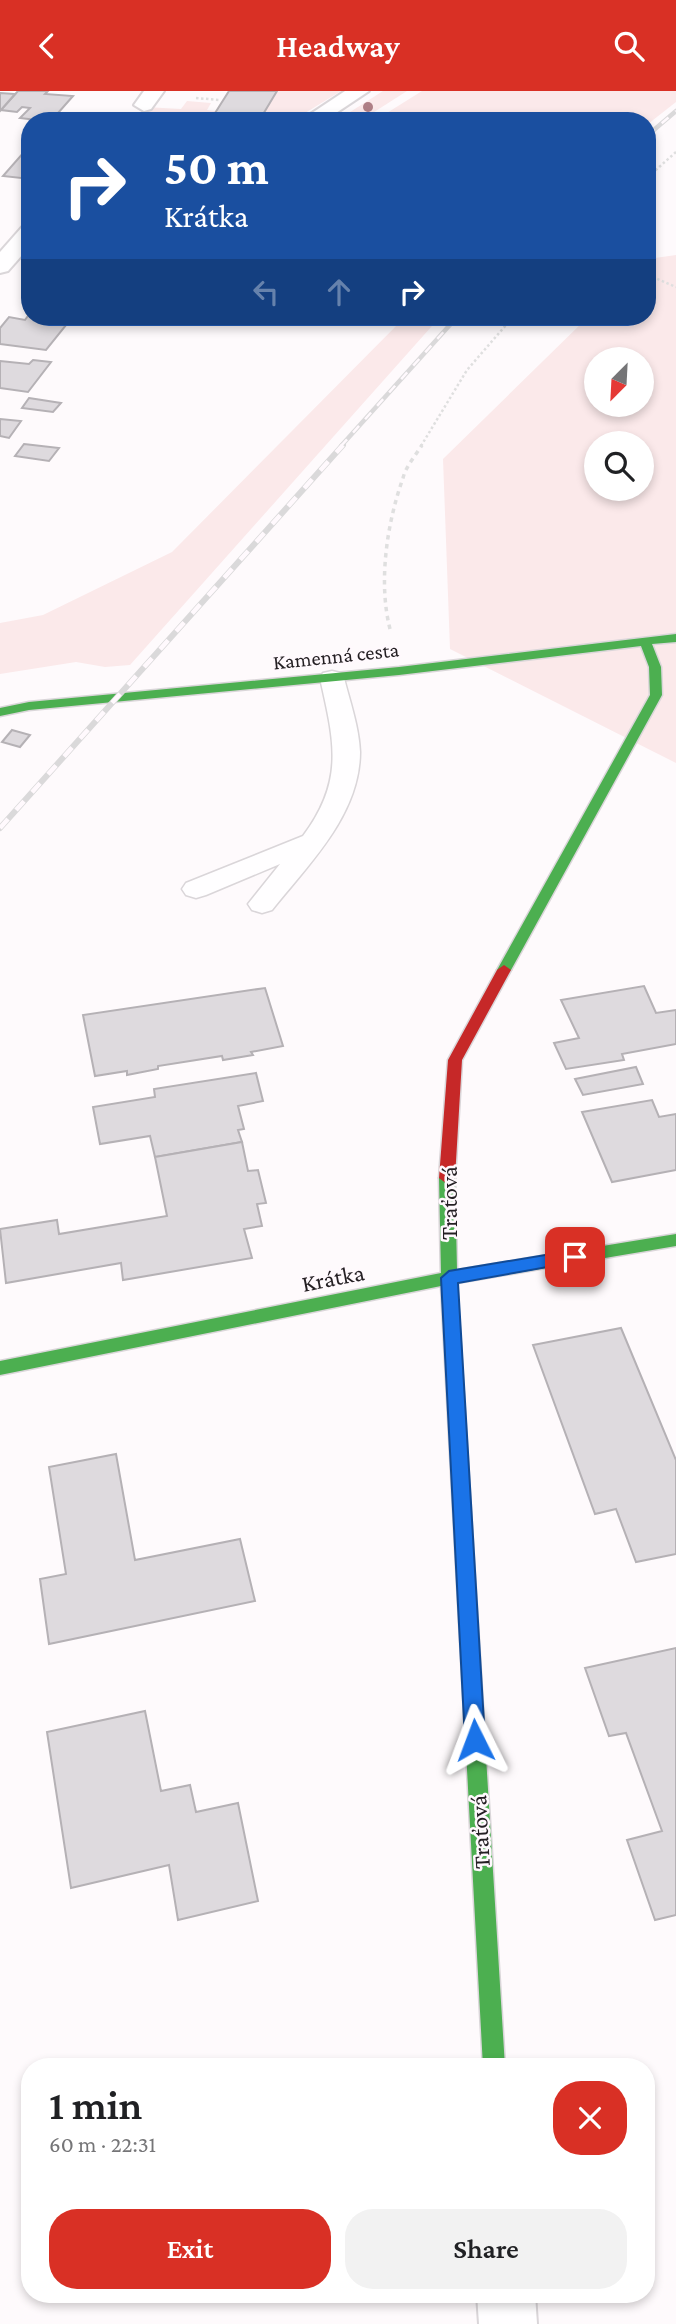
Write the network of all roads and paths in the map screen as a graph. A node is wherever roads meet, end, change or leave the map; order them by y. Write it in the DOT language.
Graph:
graph roads {
  1 [pos="359,91"];
  2 [pos="325,112"];
  3 [pos="676,152"];
  4 [pos="656,170"];
  5 [pos="0,229"];
  6 [pos="21,230"];
  7 [pos="21,241"];
  8 [pos="0,266"];
  9 [pos="656,278"];
  10 [pos="676,287"];
  11 [pos="505,326"];
  12 [pos="676,638"];
  13 [pos="646,643"];
  14 [pos="399,671"];
  15 [pos="332,678"];
  16 [pos="0,712"];
  17 [pos="310,842"];
  18 [pos="196,888"];
  19 [pos="262,904"];
  20 [pos="676,1240"];
  21 [pos="449,1278"];
  22 [pos="0,1368"];
  23 [pos="493,2058"];
  24 [pos="507,2303"];
  25 [pos="508,2324"];
  1 -- 2 [label="street"];
  3 -- 4 [label="path"];
  5 -- 6 [label="street"];
  7 -- 8 [label="street"];
  9 -- 10 [label="path"];
  11 -- 14 [label="path"];
  12 -- 13 [label="street, Kamenná cesta"];
  13 -- 14 [label="street, Kamenná cesta"];
  13 -- 21 [label="street, Traťová"];
  14 -- 15 [label="street, Kamenná cesta"];
  15 -- 16 [label="street, Kamenná cesta"];
  15 -- 17 [label="lane"];
  17 -- 18 [label="lane"];
  17 -- 19 [label="lane"];
  20 -- 21 [label="street, Krátka"];
  21 -- 22 [label="street, Krátka"];
  21 -- 23 [label="street, Traťová"];
  24 -- 25 [label="street"];
}
